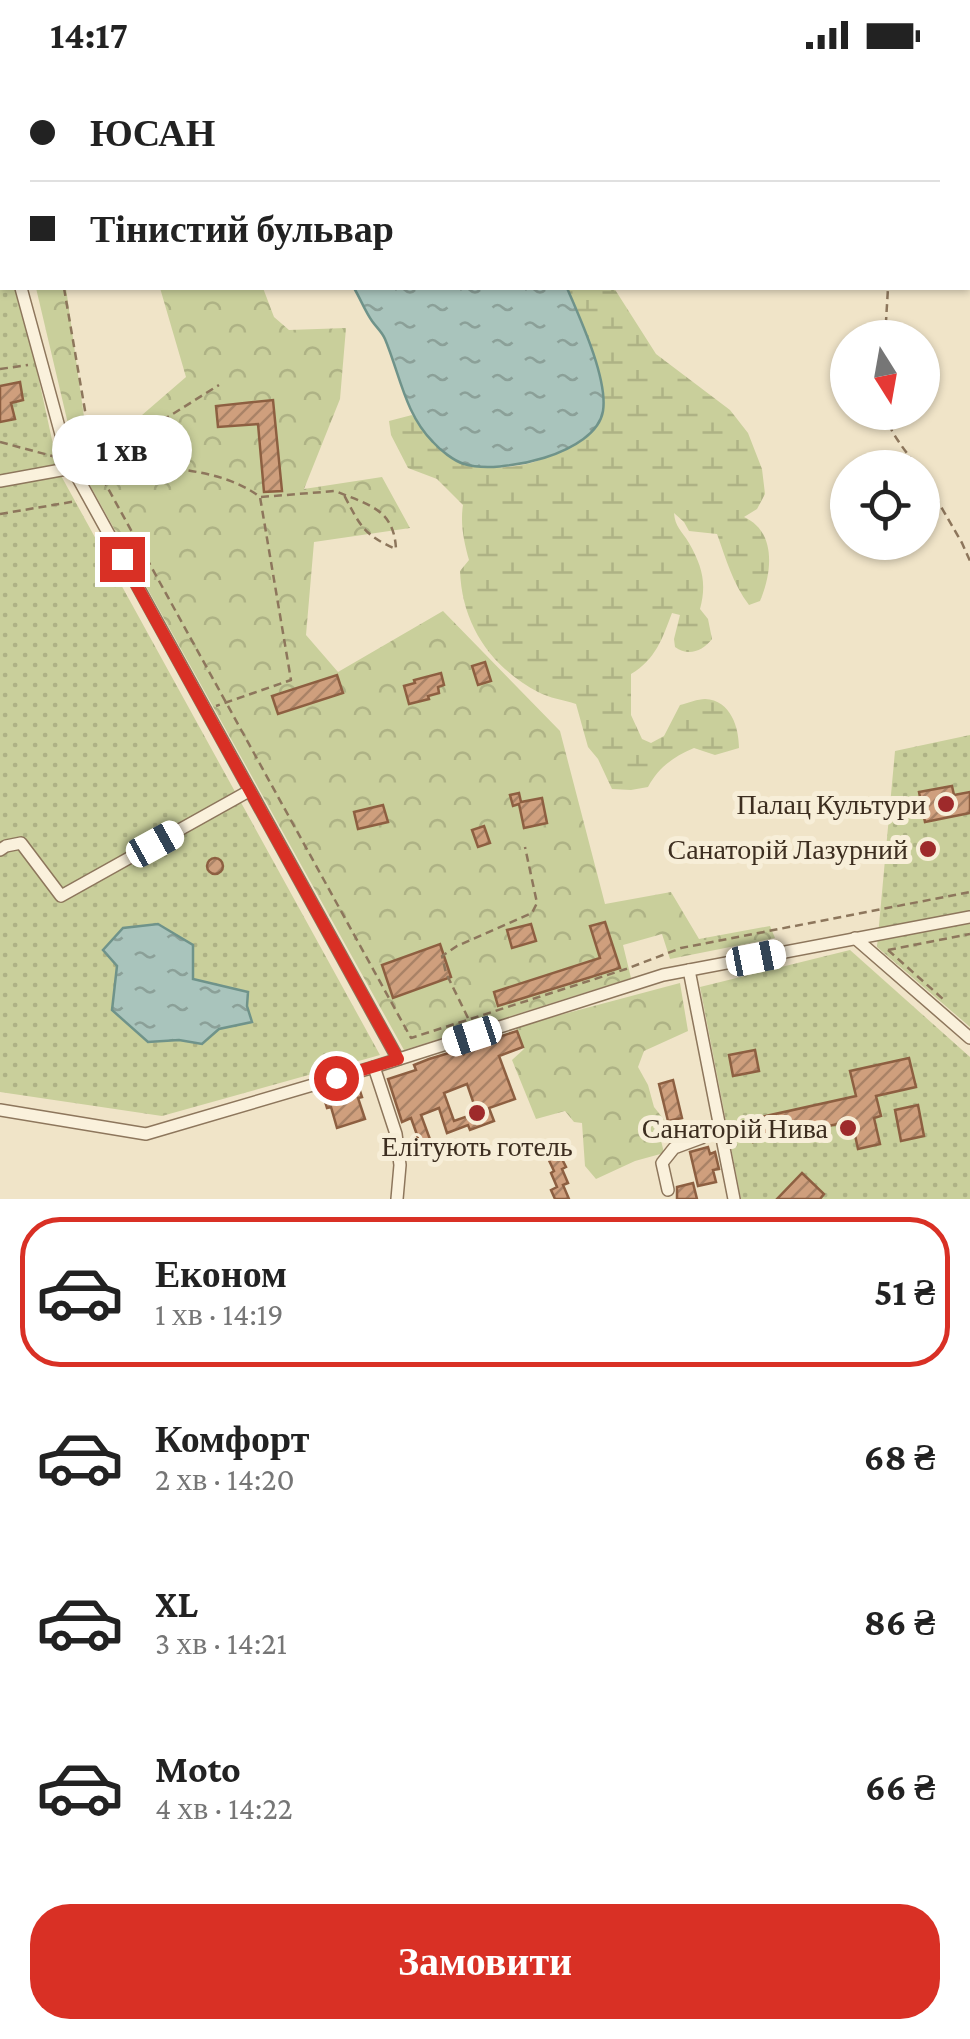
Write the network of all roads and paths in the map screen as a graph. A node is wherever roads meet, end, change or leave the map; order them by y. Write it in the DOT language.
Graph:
graph roads {
  1 [pos="22,290"];
  2 [pos="64,290"];
  3 [pos="888,290"];
  4 [pos="886,320"];
  5 [pos="43,364"];
  6 [pos="0,369"];
  7 [pos="219,385"];
  8 [pos="0,442"];
  9 [pos="94,463"];
  10 [pos="70,464"];
  11 [pos="0,481"];
  12 [pos="344,495"];
  13 [pos="260,497"];
  14 [pos="88,498"];
  15 [pos="940,504"];
  16 [pos="0,514"];
  17 [pos="970,560"];
  18 [pos="225,702"];
  19 [pos="206,711"];
  20 [pos="250,791"];
  21 [pos="526,848"];
  22 [pos="0,850"];
  23 [pos="970,892"];
  24 [pos="970,917"];
  25 [pos="970,934"];
  26 [pos="855,938"];
  27 [pos="689,970"];
  28 [pos="943,998"];
  29 [pos="468,1020"];
  30 [pos="970,1038"];
  31 [pos="398,1059"];
  32 [pos="374,1067"];
  33 [pos="0,1110"];
  34 [pos="719,1123"];
  35 [pos="668,1190"];
  36 [pos="397,1199"];
  37 [pos="734,1199"];
  1 -- 5 [label="street"];
  2 -- 9 [label="path"];
  3 -- 4 [label="path"];
  5 -- 6 [label="path"];
  5 -- 10 [label="street"];
  7 -- 9 [label="path"];
  8 -- 10 [label="path"];
  9 -- 13 [label="path"];
  9 -- 18 [label="path"];
  10 -- 11 [label="street"];
  10 -- 14 [label="street"];
  12 -- 12 [label="path"];
  12 -- 13 [label="path"];
  13 -- 18 [label="path"];
  14 -- 16 [label="path"];
  14 -- 19 [label="street"];
  15 -- 17 [label="path"];
  18 -- 19 [label="path"];
  18 -- 29 [label="path"];
  19 -- 20 [label="street"];
  20 -- 22 [label="street"];
  20 -- 31 [label="street"];
  21 -- 29 [label="path"];
  23 -- 29 [label="path"];
  24 -- 26 [label="street"];
  25 -- 28 [label="path"];
  26 -- 27 [label="street"];
  26 -- 30 [label="street"];
  27 -- 31 [label="street"];
  27 -- 34 [label="street"];
  31 -- 32 [label="street"];
  32 -- 33 [label="street"];
  32 -- 36 [label="street"];
  34 -- 35 [label="street"];
  34 -- 37 [label="street"];
}
